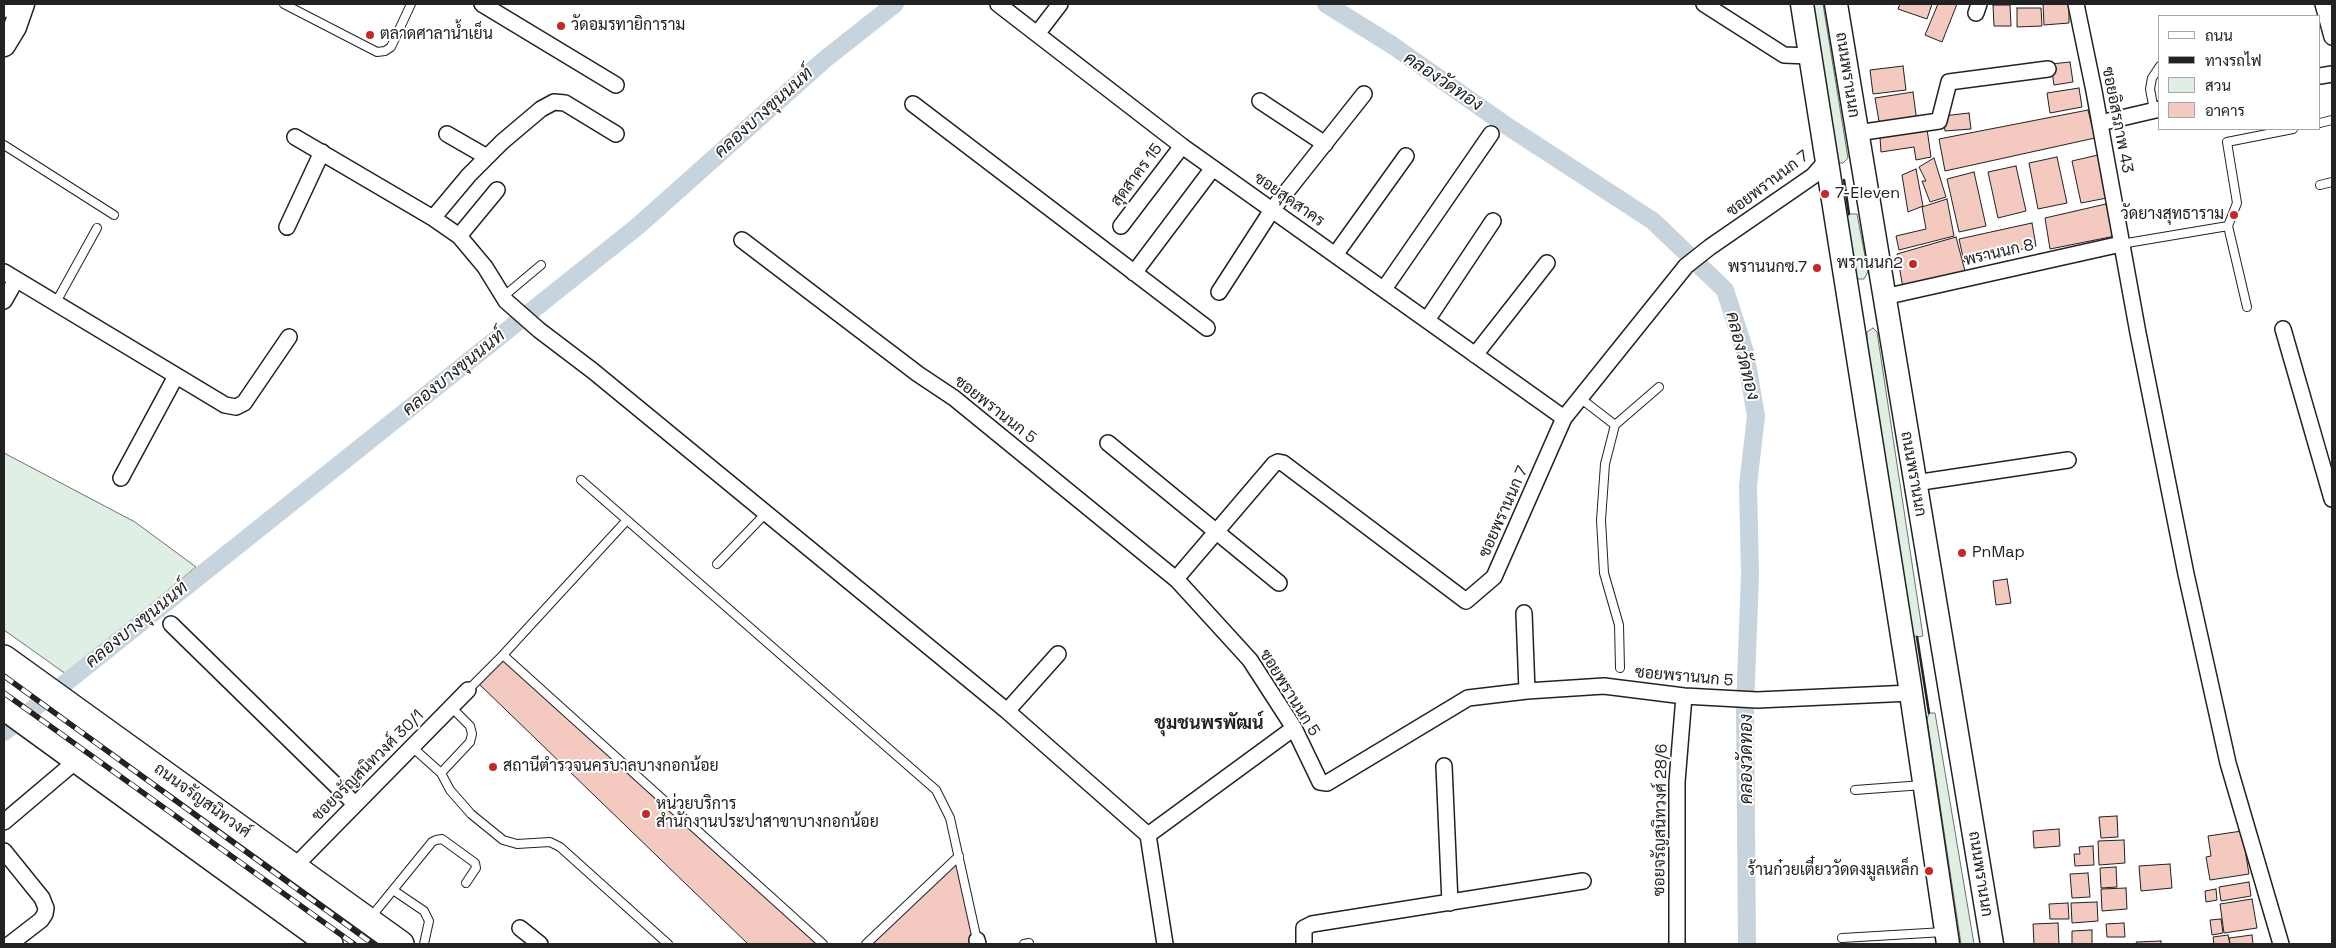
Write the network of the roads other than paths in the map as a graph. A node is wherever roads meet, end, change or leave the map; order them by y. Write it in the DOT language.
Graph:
graph roads {
  1 [pos="23,4"];
  2 [pos="284,4"];
  3 [pos="411,4"];
  4 [pos="482,4"];
  5 [pos="998,4"];
  6 [pos="1060,4"];
  7 [pos="1704,4"];
  8 [pos="1802,4"];
  9 [pos="1836,4"];
  10 [pos="2076,4"];
  11 [pos="2323,4"];
  12 [pos="1037,34"];
  13 [pos="2332,37"];
  14 [pos="4,45"];
  15 [pos="1810,56"];
  16 [pos="2048,69"];
  17 [pos="2158,69"];
  18 [pos="616,85"];
  19 [pos="1364,94"];
  20 [pos="1260,101"];
  21 [pos="913,104"];
  22 [pos="2157,109"];
  23 [pos="2100,123"];
  24 [pos="2288,130"];
  25 [pos="447,134"];
  26 [pos="616,134"];
  27 [pos="1491,134"];
  28 [pos="295,137"];
  29 [pos="1857,137"];
  30 [pos="1325,144"];
  31 [pos="4,145"];
  32 [pos="1182,146"];
  33 [pos="322,152"];
  34 [pos="1406,156"];
  35 [pos="486,157"];
  36 [pos="1827,160"];
  37 [pos="1213,168"];
  38 [pos="2332,182"];
  39 [pos="2320,185"];
  40 [pos="497,190"];
  41 [pos="1272,210"];
  42 [pos="114,215"];
  43 [pos="433,218"];
  44 [pos="1493,221"];
  45 [pos="1121,226"];
  46 [pos="2228,226"];
  47 [pos="97,228"];
  48 [pos="286,228"];
  49 [pos="459,236"];
  50 [pos="742,240"];
  51 [pos="2121,244"];
  52 [pos="1335,255"];
  53 [pos="1877,256"];
  54 [pos="1547,263"];
  55 [pos="541,265"];
  56 [pos="1844,268"];
  57 [pos="1134,273"];
  58 [pos="10,276"];
  59 [pos="1384,289"];
  60 [pos="1219,292"];
  61 [pos="1884,297"];
  62 [pos="505,299"];
  63 [pos="4,301"];
  64 [pos="55,304"];
  65 [pos="2247,307"];
  66 [pos="1427,320"];
  67 [pos="1887,321"];
  68 [pos="1207,328"];
  69 [pos="2283,329"];
  70 [pos="1855,334"];
  71 [pos="289,337"];
  72 [pos="1475,355"];
  73 [pos="176,376"];
  74 [pos="1659,387"];
  75 [pos="1580,398"];
  76 [pos="1564,418"];
  77 [pos="1616,425"];
  78 [pos="1108,443"];
  79 [pos="2068,460"];
  80 [pos="121,478"];
  81 [pos="581,480"];
  82 [pos="1915,483"];
  83 [pos="2332,499"];
  84 [pos="766,513"];
  85 [pos="627,520"];
  86 [pos="1218,531"];
  87 [pos="717,564"];
  88 [pos="1181,573"];
  89 [pos="1279,583"];
  90 [pos="1524,613"];
  91 [pos="172,624"];
  92 [pos="1058,654"];
  93 [pos="503,655"];
  94 [pos="12,664"];
  95 [pos="1620,668"];
  96 [pos="468,690"];
  97 [pos="1527,691"];
  98 [pos="1911,693"];
  99 [pos="1684,696"];
  100 [pos="4,707"];
  101 [pos="452,707"];
  102 [pos="1007,711"];
  103 [pos="1294,728"];
  104 [pos="412,748"];
  105 [pos="76,761"];
  106 [pos="1444,766"];
  107 [pos="441,773"];
  108 [pos="1924,785"];
  109 [pos="1855,790"];
  110 [pos="355,804"];
  111 [pos="4,822"];
  112 [pos="1148,835"];
  113 [pos="252,837"];
  114 [pos="4,851"];
  115 [pos="959,856"];
  116 [pos="294,867"];
  117 [pos="230,873"];
  118 [pos="1583,882"];
  119 [pos="466,883"];
  120 [pos="393,890"];
  121 [pos="1450,903"];
  122 [pos="368,921"];
  123 [pos="520,928"];
  124 [pos="1842,938"];
  125 [pos="1947,938"];
  126 [pos="978,942"];
  127 [pos="10,944"];
  128 [pos="330,944"];
  129 [pos="401,944"];
  130 [pos="424,944"];
  131 [pos="540,944"];
  132 [pos="668,944"];
  133 [pos="823,944"];
  134 [pos="866,944"];
  135 [pos="1165,944"];
  136 [pos="1304,944"];
  137 [pos="1678,944"];
  138 [pos="1992,944"];
  139 [pos="2281,944"];
  1 -- 14 [label="main road"];
  2 -- 3 [label="lane"];
  4 -- 18 [label="street"];
  5 -- 12 [label="street, ซอยสุดสาคร"];
  6 -- 12 [label="street"];
  7 -- 15 [label="street"];
  8 -- 15 [label="main road, ถนนพรานนก"];
  9 -- 29 [label="main road, ถนนพรานนก"];
  10 -- 23 [label="street, ซอยอิสรภาพ 43"];
  11 -- 13 [label="street"];
  12 -- 32 [label="street, ซอยสุดสาคร"];
  15 -- 36 [label="main road, ถนนพรานนก"];
  16 -- 29 [label="street"];
  17 -- 22 [label="lane"];
  19 -- 30 [label="street"];
  20 -- 30 [label="street"];
  21 -- 57 [label="street"];
  22 -- 23 [label="street"];
  23 -- 51 [label="street, ซอยอิสรภาพ 43"];
  24 -- 46 [label="lane"];
  25 -- 35 [label="street"];
  26 -- 35 [label="street"];
  27 -- 59 [label="street"];
  28 -- 33 [label="street"];
  29 -- 36 [label="main road"];
  29 -- 53 [label="main road, ถนนพรานนก"];
  30 -- 41 [label="street"];
  31 -- 42 [label="lane"];
  32 -- 37 [label="street, ซอยสุดสาคร"];
  32 -- 45 [label="street, สุดสาคร 15"];
  33 -- 43 [label="street"];
  33 -- 48 [label="street"];
  34 -- 52 [label="street"];
  35 -- 43 [label="street"];
  36 -- 56 [label="main road, ถนนพรานนก"];
  36 -- 75 [label="street, ซอยพรานนก 7"];
  37 -- 41 [label="street, ซอยสุดสาคร"];
  37 -- 57 [label="street"];
  38 -- 39 [label="lane"];
  40 -- 49 [label="street"];
  41 -- 52 [label="street, ซอยสุดสาคร"];
  41 -- 60 [label="street"];
  43 -- 49 [label="street"];
  44 -- 66 [label="street"];
  46 -- 51 [label="lane"];
  46 -- 65 [label="lane"];
  47 -- 64 [label="lane"];
  49 -- 62 [label="street"];
  50 -- 103 [label="street, ซอยพรานนก 5"];
  51 -- 61 [label="street, พรานนก 8"];
  51 -- 139 [label="street, ซอยอิสรภาพ 43"];
  52 -- 59 [label="street, ซอยสุดสาคร"];
  53 -- 56 [label="main road"];
  53 -- 61 [label="main road, ถนนพรานนก"];
  54 -- 72 [label="street"];
  55 -- 62 [label="lane"];
  56 -- 70 [label="main road, ถนนพรานนก"];
  57 -- 68 [label="street"];
  58 -- 63 [label="street"];
  58 -- 64 [label="street"];
  59 -- 66 [label="street, ซอยสุดสาคร"];
  61 -- 67 [label="main road, ถนนพรานนก"];
  62 -- 84 [label="street"];
  64 -- 73 [label="street"];
  66 -- 72 [label="street, ซอยสุดสาคร"];
  67 -- 70 [label="main road"];
  67 -- 82 [label="main road, ถนนพรานนก"];
  69 -- 83 [label="street"];
  70 -- 98 [label="main road, ถนนพรานนก"];
  71 -- 73 [label="street"];
  72 -- 76 [label="street, ซอยสุดสาคร"];
  73 -- 80 [label="street"];
  74 -- 77 [label="lane"];
  75 -- 76 [label="street, ซอยพรานนก 7"];
  75 -- 77 [label="lane"];
  76 -- 86 [label="street, ซอยพรานนก 7"];
  77 -- 95 [label="lane"];
  78 -- 86 [label="street"];
  79 -- 82 [label="street"];
  81 -- 85 [label="lane"];
  82 -- 138 [label="main road, ถนนพรานนก"];
  84 -- 87 [label="lane"];
  84 -- 102 [label="street"];
  85 -- 93 [label="lane"];
  85 -- 115 [label="lane"];
  86 -- 88 [label="street, ซอยพรานนก 7"];
  86 -- 89 [label="street"];
  90 -- 97 [label="street"];
  91 -- 110 [label="street"];
  92 -- 102 [label="street"];
  93 -- 96 [label="lane"];
  93 -- 133 [label="lane"];
  94 -- 113 [label="main road, ถนนจรัญสนิทวงศ์"];
  96 -- 101 [label="street, ซอยจรัญสนิทวงศ์ 30/1"];
  97 -- 99 [label="street, ซอยพรานนก 5"];
  97 -- 103 [label="street, ซอยพรานนก 5"];
  98 -- 99 [label="street, ซอยพรานนก 5"];
  98 -- 108 [label="main road, ถนนพรานนก"];
  99 -- 137 [label="street, ซอยจรัญสนิทวงศ์ 28/6"];
  100 -- 105 [label="main road"];
  101 -- 104 [label="street, ซอยจรัญสนิทวงศ์ 30/1"];
  101 -- 107 [label="lane"];
  102 -- 112 [label="street"];
  103 -- 112 [label="street"];
  104 -- 107 [label="lane"];
  104 -- 110 [label="street, ซอยจรัญสนิทวงศ์ 30/1"];
  105 -- 111 [label="street"];
  105 -- 117 [label="main road"];
  106 -- 121 [label="street"];
  107 -- 132 [label="lane"];
  108 -- 109 [label="lane"];
  108 -- 125 [label="main road, ถนนพรานนก"];
  110 -- 116 [label="street, ซอยจรัญสนิทวงศ์ 30/1"];
  112 -- 135 [label="street"];
  113 -- 116 [label="main road, ถนนจรัญสนิทวงศ์"];
  113 -- 117 [label="main road"];
  114 -- 127 [label="street"];
  115 -- 126 [label="lane"];
  115 -- 134 [label="lane"];
  116 -- 122 [label="main road, ถนนจรัญสนิทวงศ์"];
  117 -- 128 [label="main road"];
  118 -- 121 [label="street"];
  119 -- 120 [label="lane"];
  120 -- 122 [label="lane"];
  120 -- 130 [label="lane"];
  121 -- 136 [label="street"];
  122 -- 129 [label="main road, ถนนจรัญสนิทวงศ์"];
  123 -- 131 [label="street"];
  124 -- 125 [label="lane"];
}
